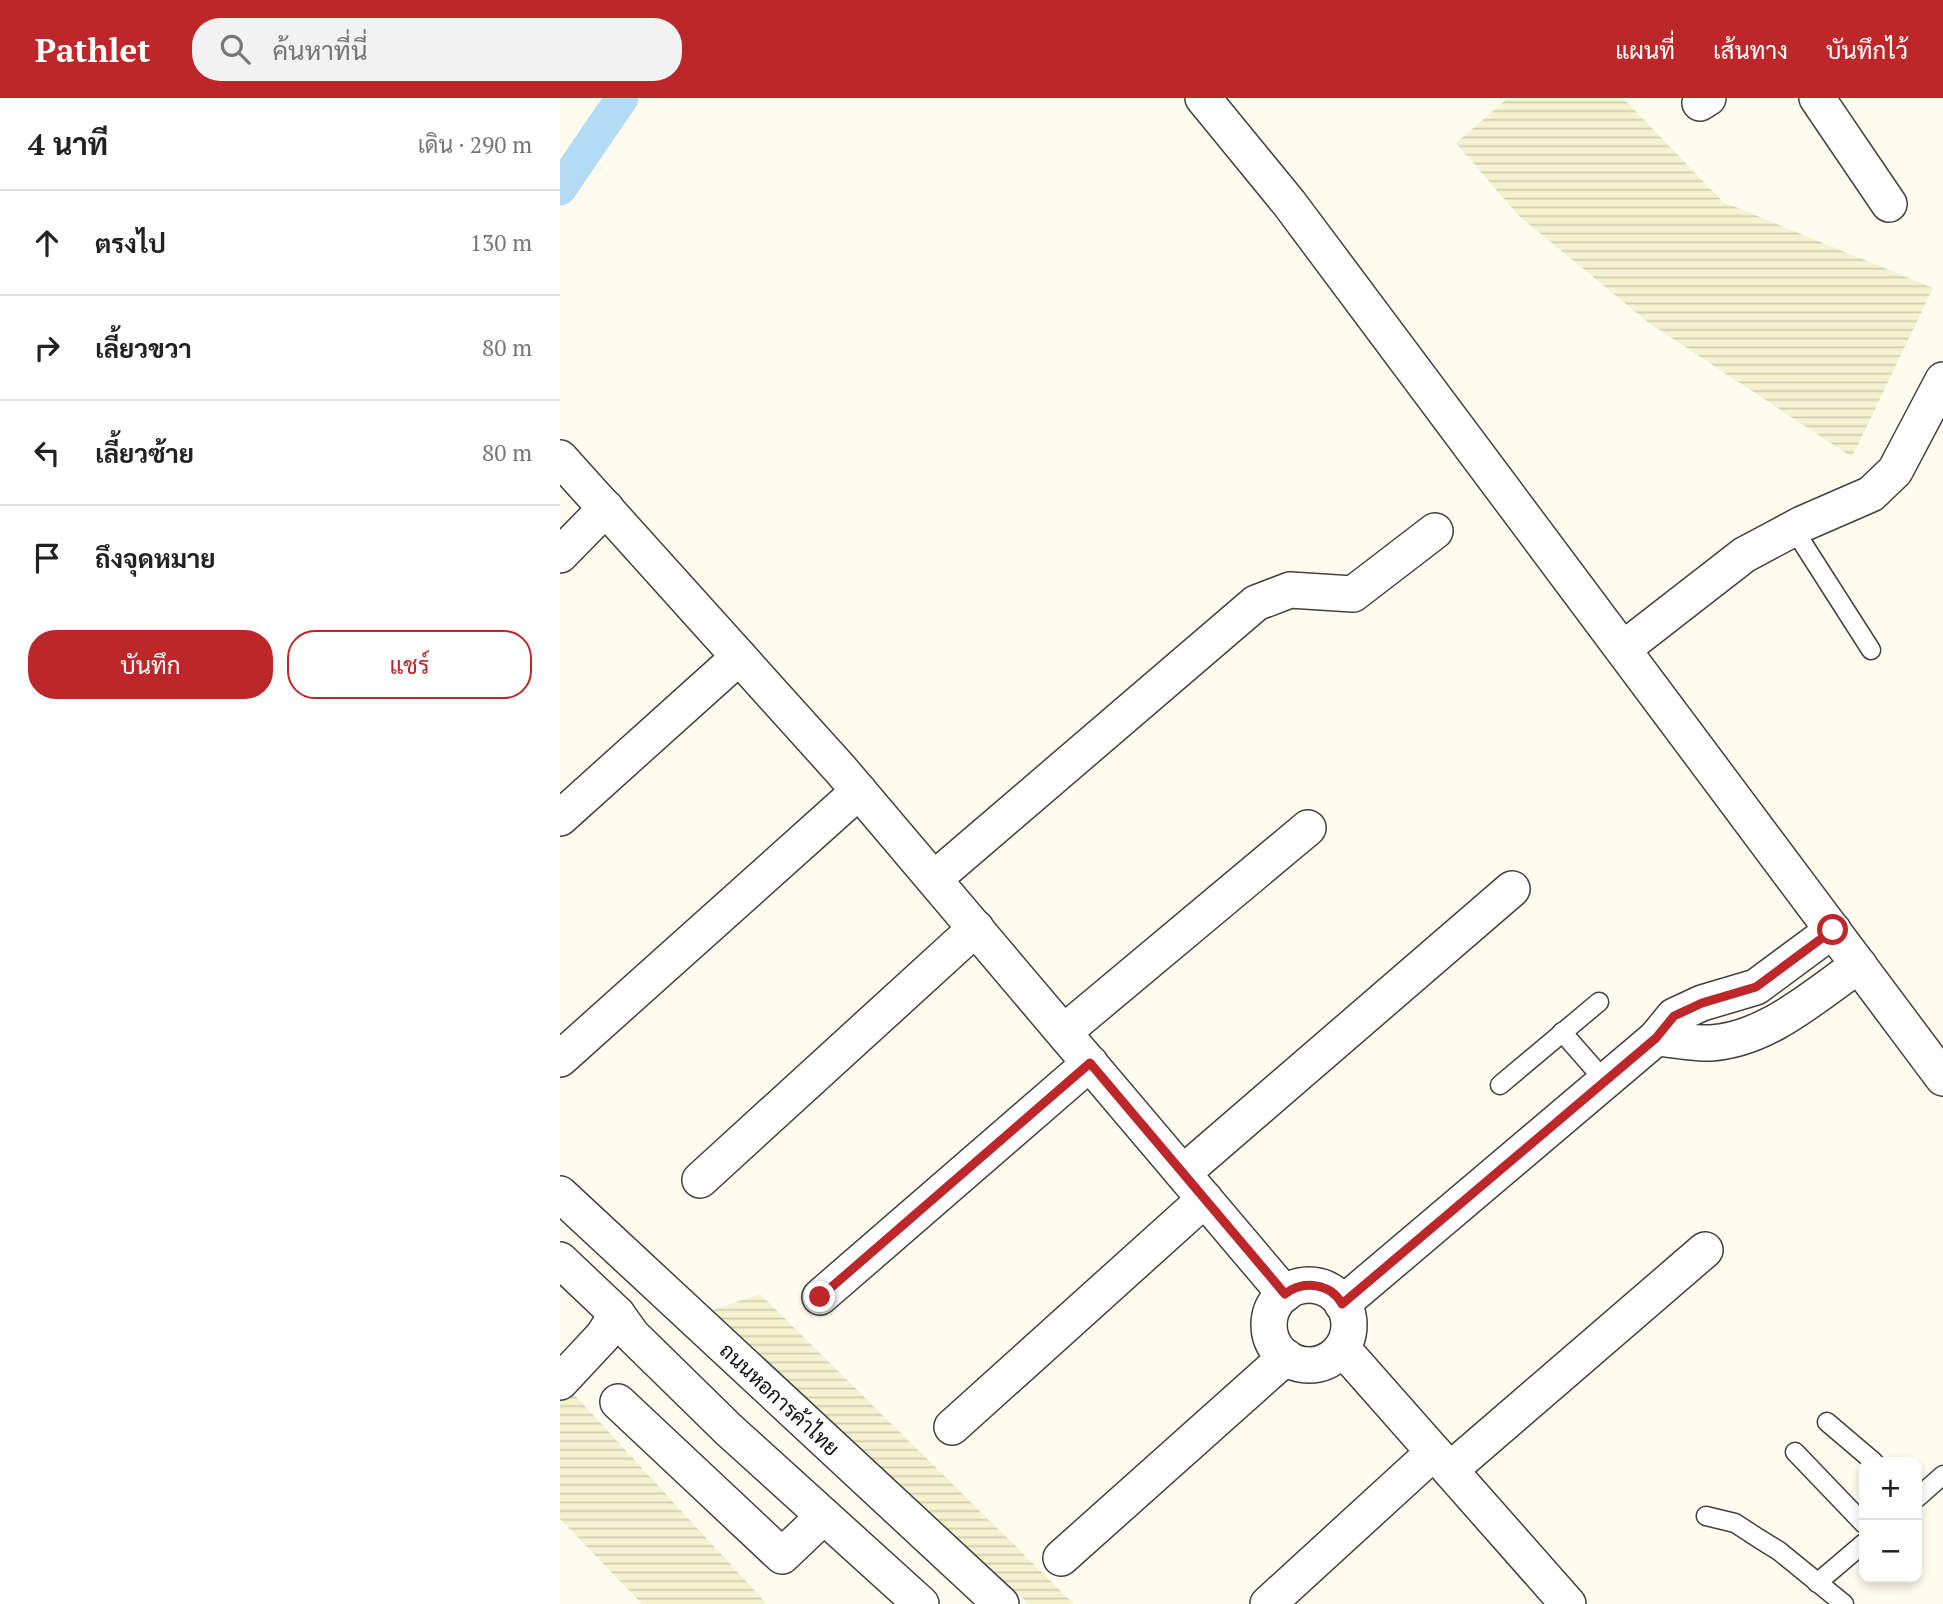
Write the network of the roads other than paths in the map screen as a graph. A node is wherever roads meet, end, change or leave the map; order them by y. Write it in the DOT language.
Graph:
graph roads {
  1 [pos="1203,98"];
  2 [pos="1817,98"];
  3 [pos="1889,204"];
  4 [pos="1943,380"];
  5 [pos="560,458"];
  6 [pos="606,508"];
  7 [pos="1793,528"];
  8 [pos="1435,531"];
  9 [pos="560,555"];
  10 [pos="1623,649"];
  11 [pos="1871,650"];
  12 [pos="740,657"];
  13 [pos="859,791"];
  14 [pos="560,818"];
  15 [pos="1308,828"];
  16 [pos="934,879"];
  17 [pos="1513,889"];
  18 [pos="976,928"];
  19 [pos="1833,930"];
  20 [pos="1859,965"];
  21 [pos="1599,1002"];
  22 [pos="1064,1032"];
  23 [pos="1563,1032"];
  24 [pos="1656,1038"];
  25 [pos="560,1059"];
  26 [pos="1090,1063"];
  27 [pos="1943,1078"];
  28 [pos="1605,1081"];
  29 [pos="1500,1085"];
  30 [pos="700,1180"];
  31 [pos="1194,1186"];
  32 [pos="560,1194"];
  33 [pos="1705,1250"];
  34 [pos="560,1260"];
  35 [pos="1285,1294"];
  36 [pos="820,1297"];
  37 [pos="1342,1304"];
  38 [pos="617,1314"];
  39 [pos="1342,1348"];
  40 [pos="1286,1357"];
  41 [pos="560,1382"];
  42 [pos="618,1402"];
  43 [pos="1827,1422"];
  44 [pos="952,1427"];
  45 [pos="1795,1452"];
  46 [pos="1868,1457"];
  47 [pos="1442,1461"];
  48 [pos="1943,1475"];
  49 [pos="1922,1494"];
  50 [pos="1706,1516"];
  51 [pos="824,1517"];
  52 [pos="1860,1520"];
  53 [pos="1859,1547"];
  54 [pos="1061,1558"];
  55 [pos="1817,1583"];
  56 [pos="1555,1600"];
  57 [pos="921,1604"];
  58 [pos="1001,1604"];
  59 [pos="1268,1604"];
  60 [pos="1844,1604"];
  1 -- 10 [label="street"];
  2 -- 3 [label="street"];
  4 -- 7 [label="street"];
  5 -- 6 [label="street"];
  6 -- 9 [label="street"];
  6 -- 12 [label="street"];
  7 -- 10 [label="street"];
  7 -- 11 [label="lane"];
  8 -- 16 [label="street"];
  10 -- 19 [label="street"];
  12 -- 13 [label="street"];
  12 -- 14 [label="street"];
  13 -- 16 [label="street"];
  13 -- 25 [label="street"];
  15 -- 22 [label="street"];
  16 -- 18 [label="street"];
  17 -- 31 [label="street"];
  18 -- 22 [label="street"];
  18 -- 30 [label="street"];
  19 -- 20 [label="street"];
  19 -- 24 [label="street"];
  20 -- 24 [label="street"];
  20 -- 27 [label="street"];
  21 -- 23 [label="lane"];
  22 -- 26 [label="street"];
  23 -- 28 [label="lane"];
  23 -- 29 [label="lane"];
  24 -- 28 [label="street"];
  26 -- 31 [label="street"];
  26 -- 36 [label="street"];
  28 -- 37 [label="street"];
  31 -- 35 [label="street"];
  31 -- 44 [label="street"];
  32 -- 58 [label="street, ถนนหอการค้าไทย"];
  33 -- 47 [label="street"];
  34 -- 38 [label="street"];
  35 -- 37 [label="street"];
  35 -- 40 [label="street"];
  37 -- 39 [label="street"];
  38 -- 41 [label="street"];
  38 -- 51 [label="street"];
  39 -- 40 [label="street"];
  39 -- 47 [label="street"];
  40 -- 54 [label="street"];
  42 -- 51 [label="street"];
  43 -- 46 [label="lane"];
  45 -- 52 [label="lane"];
  47 -- 56 [label="street"];
  47 -- 59 [label="street"];
  48 -- 49 [label="lane"];
  50 -- 55 [label="lane"];
  51 -- 57 [label="street"];
  53 -- 55 [label="lane"];
  55 -- 60 [label="lane"];
}
